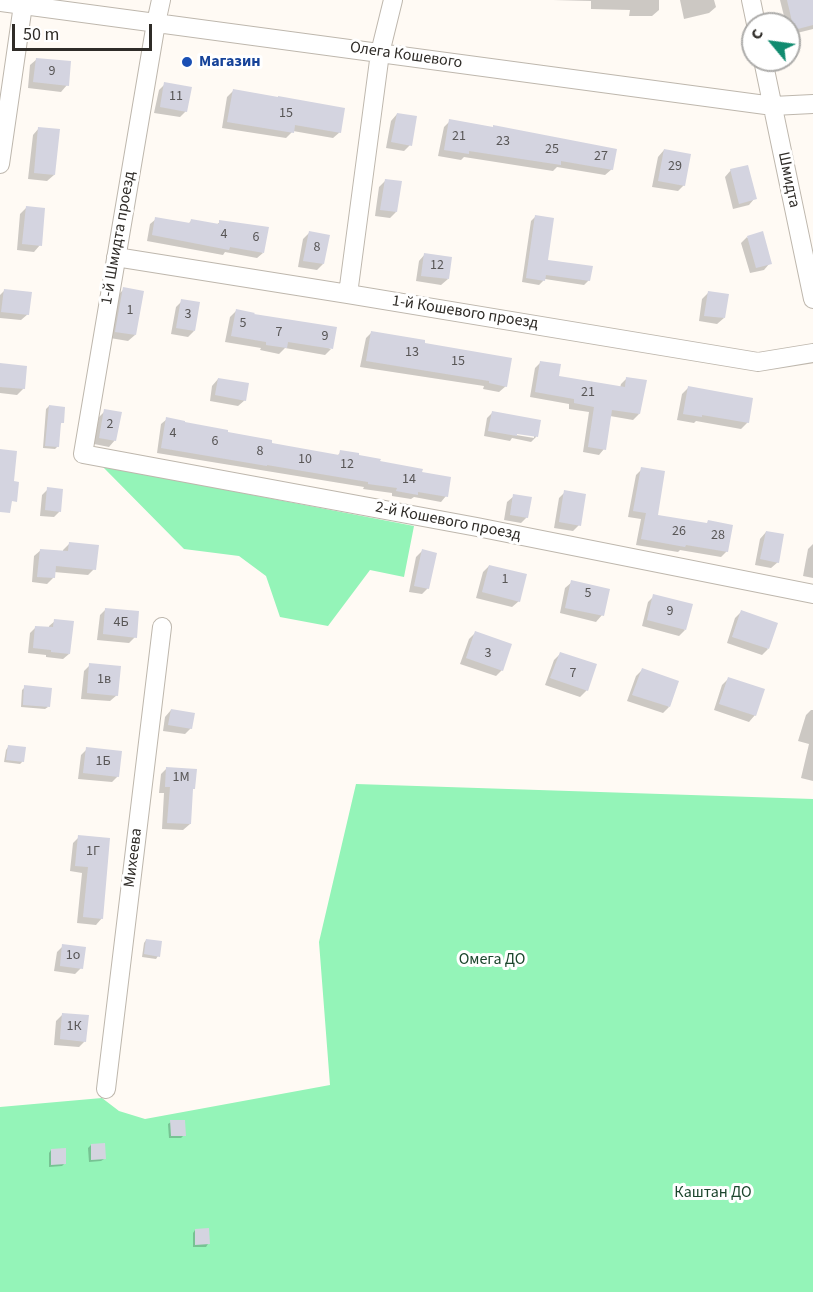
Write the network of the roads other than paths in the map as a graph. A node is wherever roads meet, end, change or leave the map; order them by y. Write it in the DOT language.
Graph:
graph roads {
  1 [pos="161,0"];
  2 [pos="393,0"];
  3 [pos="0,2"];
  4 [pos="23,5"];
  5 [pos="156,22"];
  6 [pos="380,53"];
  7 [pos="766,72"];
  8 [pos="813,104"];
  9 [pos="773,106"];
  10 [pos="0,164"];
  11 [pos="116,257"];
  12 [pos="348,294"];
  13 [pos="813,299"];
  14 [pos="813,353"];
  15 [pos="83,454"];
  16 [pos="813,594"];
  17 [pos="162,627"];
  18 [pos="106,1089"];
  1 -- 5 [label="street"];
  2 -- 6 [label="street"];
  3 -- 4 [label="street, Олега Кошевого"];
  4 -- 5 [label="street, Олега Кошевого"];
  4 -- 10 [label="street"];
  5 -- 6 [label="street, Олега Кошевого"];
  5 -- 11 [label="street, 1-й Шмидта проезд"];
  6 -- 9 [label="street, Олега Кошевого"];
  6 -- 12 [label="street"];
  7 -- 9 [label="street, Шмидта"];
  8 -- 9 [label="street, Олега Кошевого"];
  9 -- 13 [label="street, Шмидта"];
  11 -- 12 [label="street, 1-й Кошевого проезд"];
  11 -- 15 [label="street, 1-й Шмидта проезд"];
  12 -- 14 [label="street, 1-й Кошевого проезд"];
  15 -- 16 [label="street, 2-й Кошевого проезд"];
  17 -- 18 [label="street, Михеева"];
}
